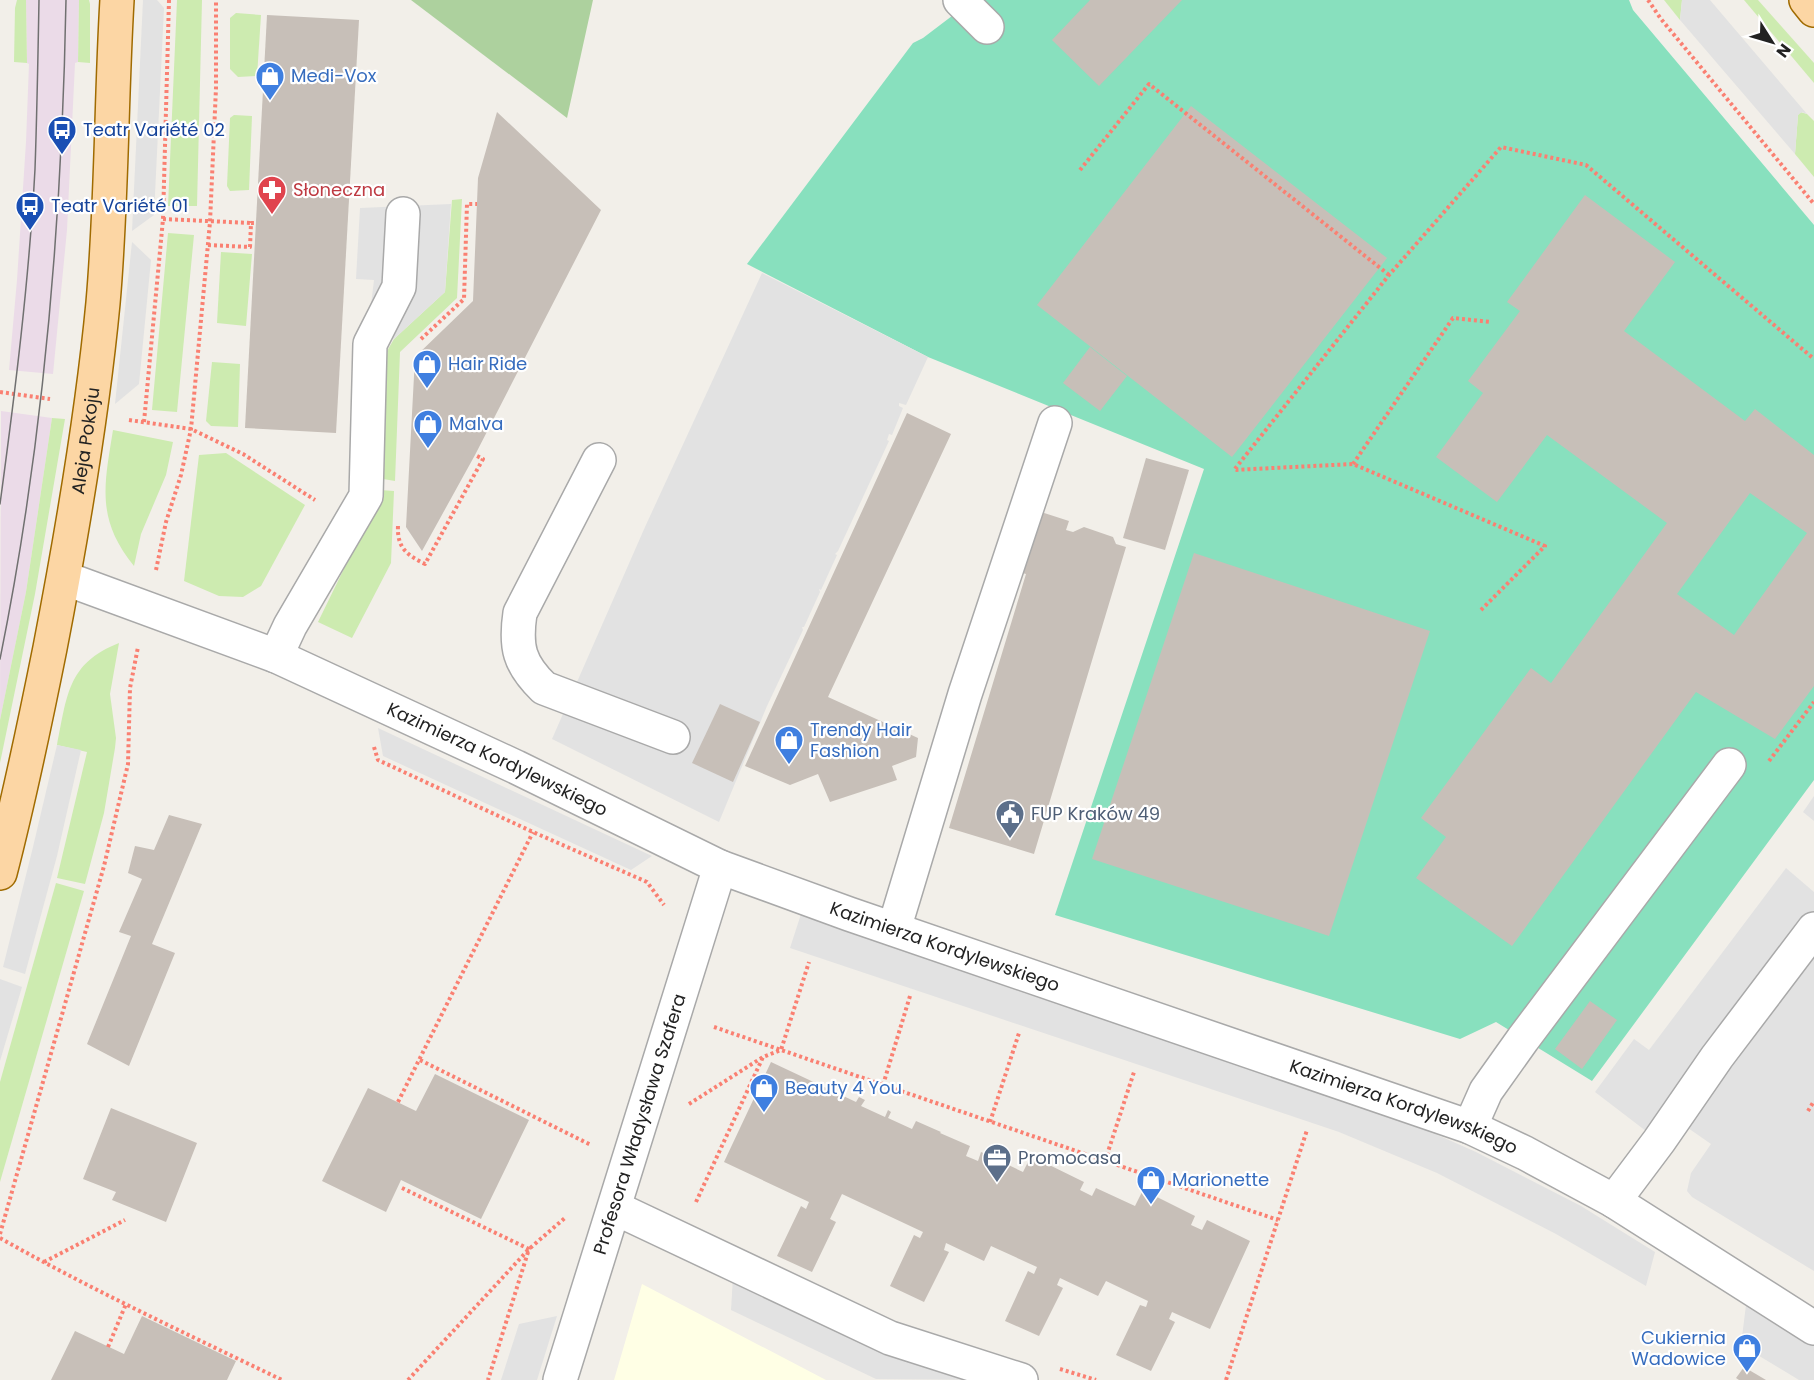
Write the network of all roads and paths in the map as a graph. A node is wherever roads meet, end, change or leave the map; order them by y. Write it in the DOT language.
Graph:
graph roads {
  1 [pos="170,0"];
  2 [pos="216,0"];
  3 [pos="960,0"];
  4 [pos="1648,0"];
  5 [pos="1806,0"];
  6 [pos="116,3"];
  7 [pos="1814,10"];
  8 [pos="987,27"];
  9 [pos="1080,170"];
  10 [pos="477,204"];
  11 [pos="1814,204"];
  12 [pos="403,214"];
  13 [pos="163,219"];
  14 [pos="210,222"];
  15 [pos="208,245"];
  16 [pos="1389,275"];
  17 [pos="1491,322"];
  18 [pos="415,344"];
  19 [pos="1814,359"];
  20 [pos="0,392"];
  21 [pos="58,401"];
  22 [pos="123,419"];
  23 [pos="144,422"];
  24 [pos="1055,423"];
  25 [pos="191,429"];
  26 [pos="475,455"];
  27 [pos="599,460"];
  28 [pos="1353,464"];
  29 [pos="399,516"];
  30 [pos="350,522"];
  31 [pos="156,571"];
  32 [pos="64,578"];
  33 [pos="1481,610"];
  34 [pos="140,638"];
  35 [pos="276,656"];
  36 [pos="358,692"];
  37 [pos="1814,702"];
  38 [pos="673,737"];
  39 [pos="1768,762"];
  40 [pos="1729,765"];
  41 [pos="533,832"];
  42 [pos="720,867"];
  43 [pos="0,873"];
  44 [pos="669,912"];
  45 [pos="894,929"];
  46 [pos="1814,929"];
  47 [pos="809,962"];
  48 [pos="910,996"];
  49 [pos="704,1024"];
  50 [pos="1019,1033"];
  51 [pos="781,1050"];
  52 [pos="420,1060"];
  53 [pos="1134,1072"];
  54 [pos="883,1085"];
  55 [pos="1814,1101"];
  56 [pos="398,1102"];
  57 [pos="1808,1111"];
  58 [pos="990,1122"];
  59 [pos="1470,1127"];
  60 [pos="1307,1130"];
  61 [pos="598,1149"];
  62 [pos="1105,1161"];
  63 [pos="402,1188"];
  64 [pos="1614,1201"];
  65 [pos="615,1208"];
  66 [pos="573,1211"];
  67 [pos="693,1211"];
  68 [pos="125,1220"];
  69 [pos="1278,1220"];
  70 [pos="0,1236"];
  71 [pos="529,1249"];
  72 [pos="43,1262"];
  73 [pos="126,1304"];
  74 [pos="1814,1328"];
  75 [pos="108,1347"];
  76 [pos="282,1380"];
  77 [pos="408,1380"];
  78 [pos="488,1380"];
  79 [pos="560,1380"];
  80 [pos="1021,1380"];
  81 [pos="1226,1380"];
  1 -- 13 [label="path"];
  2 -- 14 [label="path"];
  3 -- 8 [label="street"];
  4 -- 11 [label="path"];
  5 -- 7 [label="main road"];
  6 -- 32 [label="main road, Aleja Pokoju"];
  9 -- 16 [label="path"];
  10 -- 18 [label="path"];
  12 -- 30 [label="street"];
  13 -- 14 [label="path"];
  13 -- 23 [label="path"];
  14 -- 15 [label="path"];
  14 -- 15 [label="path"];
  15 -- 25 [label="path"];
  16 -- 19 [label="path"];
  16 -- 28 [label="path"];
  17 -- 28 [label="path"];
  20 -- 21 [label="path"];
  22 -- 23 [label="path"];
  23 -- 25 [label="path"];
  24 -- 45 [label="street"];
  25 -- 30 [label="path"];
  25 -- 31 [label="path"];
  26 -- 29 [label="path"];
  27 -- 38 [label="street"];
  28 -- 33 [label="path"];
  30 -- 35 [label="street"];
  32 -- 35 [label="street, Kazimierza Kordylewskiego"];
  32 -- 43 [label="main road, Aleja Pokoju"];
  34 -- 70 [label="path"];
  35 -- 36 [label="street, Kazimierza Kordylewskiego"];
  36 -- 41 [label="path"];
  36 -- 42 [label="street, Kazimierza Kordylewskiego"];
  37 -- 39 [label="path"];
  40 -- 59 [label="street"];
  41 -- 44 [label="path"];
  41 -- 52 [label="path"];
  42 -- 45 [label="street, Kazimierza Kordylewskiego"];
  42 -- 65 [label="street, Profesora Władysława Szafera"];
  45 -- 59 [label="street, Kazimierza Kordylewskiego"];
  46 -- 64 [label="street"];
  47 -- 51 [label="path"];
  48 -- 54 [label="path"];
  49 -- 51 [label="path"];
  50 -- 58 [label="path"];
  51 -- 54 [label="path"];
  51 -- 67 [label="path"];
  52 -- 56 [label="path"];
  52 -- 61 [label="path"];
  53 -- 62 [label="path"];
  54 -- 58 [label="path"];
  55 -- 57 [label="path"];
  58 -- 62 [label="path"];
  59 -- 64 [label="street, Kazimierza Kordylewskiego"];
  60 -- 69 [label="path"];
  62 -- 69 [label="path"];
  63 -- 71 [label="path"];
  64 -- 74 [label="street, Kazimierza Kordylewskiego"];
  65 -- 79 [label="street, Profesora Władysława Szafera"];
  65 -- 80 [label="street"];
  66 -- 71 [label="path"];
  68 -- 72 [label="path"];
  69 -- 81 [label="path"];
  70 -- 72 [label="path"];
  71 -- 77 [label="path"];
  71 -- 78 [label="path"];
  72 -- 73 [label="path"];
  73 -- 75 [label="path"];
  73 -- 76 [label="path"];
}
